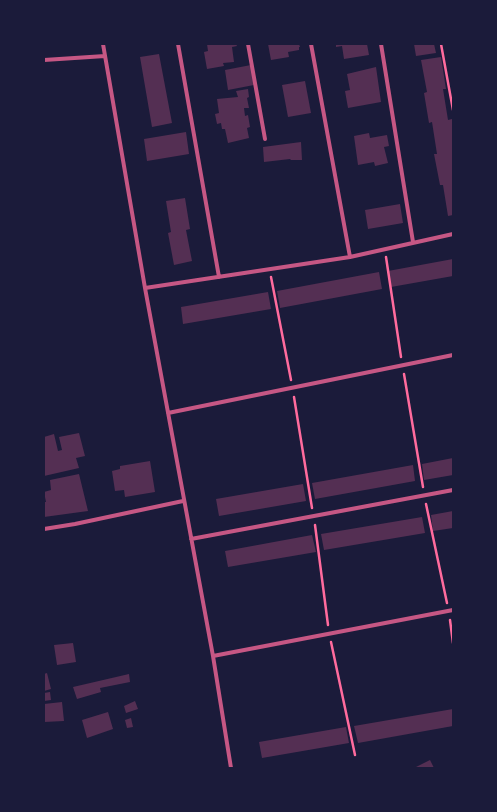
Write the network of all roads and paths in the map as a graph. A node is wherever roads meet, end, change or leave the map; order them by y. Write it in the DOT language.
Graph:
graph roads {
  1 [pos="103,44"];
  2 [pos="178,44"];
  3 [pos="248,44"];
  4 [pos="311,44"];
  5 [pos="381,44"];
  6 [pos="441,44"];
  7 [pos="105,56"];
  8 [pos="44,60"];
  9 [pos="453,110"];
  10 [pos="265,140"];
  11 [pos="453,234"];
  12 [pos="413,242"];
  13 [pos="384,249"];
  14 [pos="350,257"];
  15 [pos="219,277"];
  16 [pos="145,288"];
  17 [pos="453,355"];
  18 [pos="403,366"];
  19 [pos="168,413"];
  20 [pos="453,490"];
  21 [pos="424,496"];
  22 [pos="183,501"];
  23 [pos="44,529"];
  24 [pos="192,539"];
  25 [pos="451,610"];
  26 [pos="453,643"];
  27 [pos="213,656"];
  28 [pos="231,768"];
  1 -- 7 [label="street"];
  2 -- 15 [label="street"];
  3 -- 10 [label="street"];
  4 -- 14 [label="street"];
  5 -- 12 [label="street"];
  6 -- 9 [label="path"];
  7 -- 8 [label="street"];
  7 -- 16 [label="street"];
  11 -- 12 [label="street"];
  12 -- 13 [label="street"];
  13 -- 14 [label="street"];
  13 -- 18 [label="path"];
  14 -- 15 [label="street"];
  15 -- 16 [label="street"];
  16 -- 19 [label="street"];
  17 -- 18 [label="street"];
  18 -- 19 [label="street"];
  18 -- 21 [label="path"];
  19 -- 22 [label="street"];
  20 -- 21 [label="street"];
  21 -- 24 [label="street"];
  21 -- 25 [label="path"];
  22 -- 23 [label="street"];
  22 -- 24 [label="street"];
  24 -- 27 [label="street"];
  25 -- 26 [label="path"];
  25 -- 27 [label="street"];
  27 -- 28 [label="street"];
}
